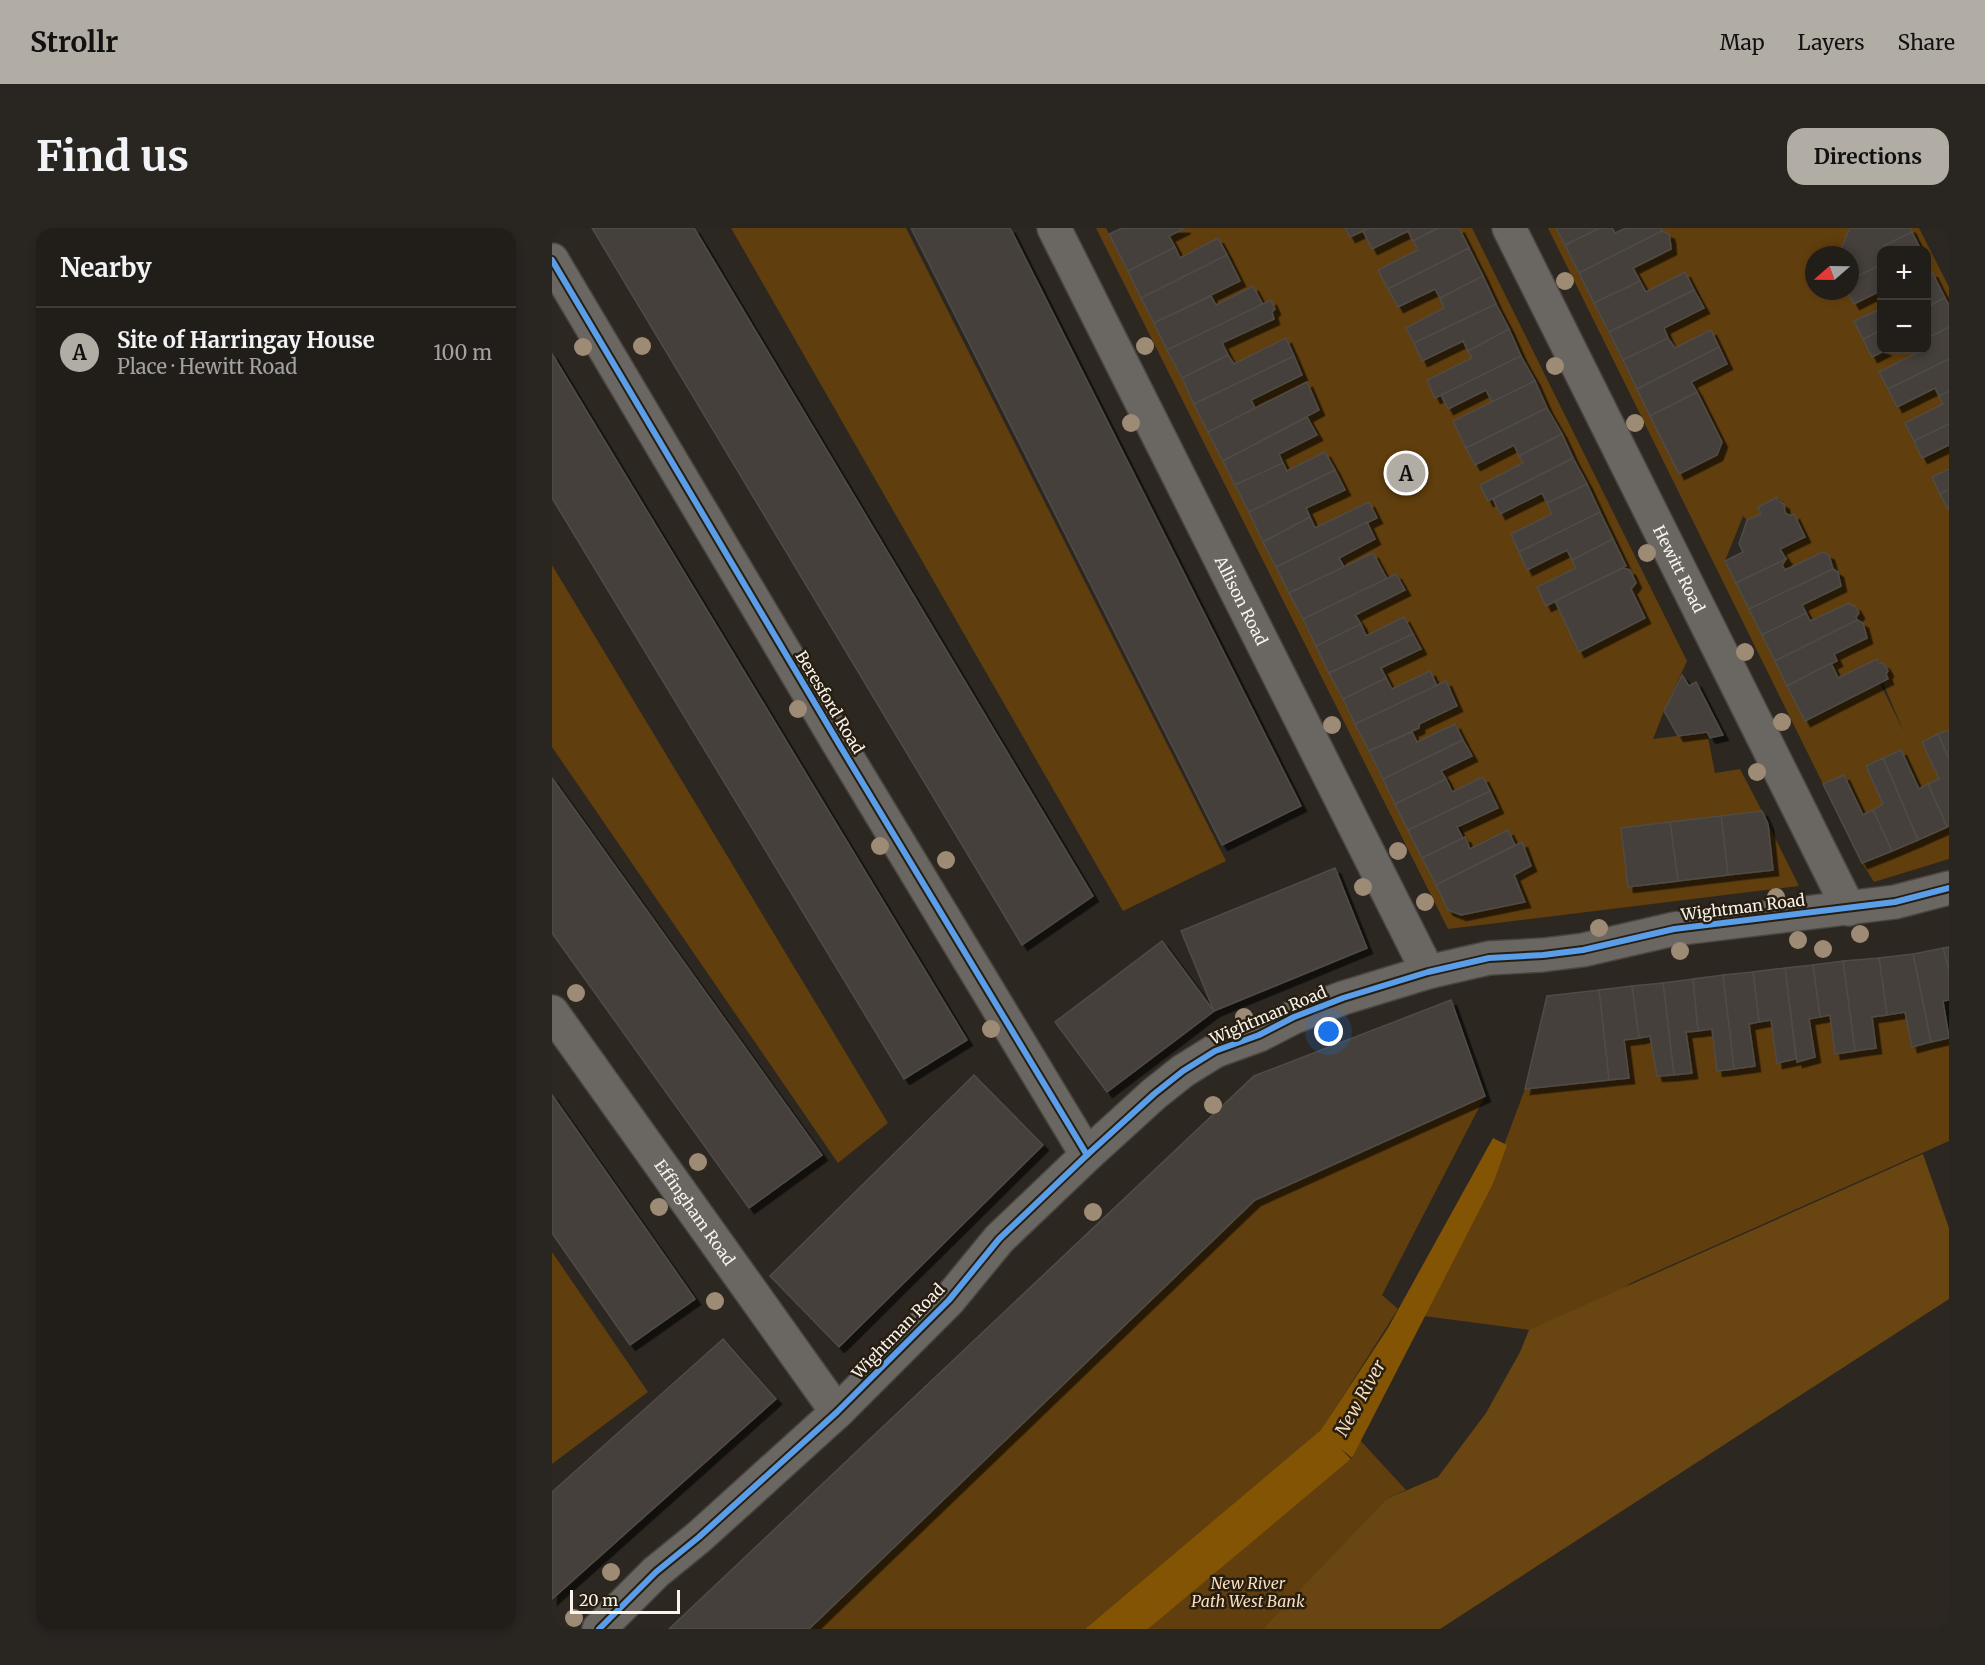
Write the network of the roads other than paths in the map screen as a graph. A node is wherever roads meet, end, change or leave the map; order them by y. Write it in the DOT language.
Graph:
graph roads {
  1 [pos="1054,228"];
  2 [pos="1509,228"];
  3 [pos="552,260"];
  4 [pos="1949,888"];
  5 [pos="1849,909"];
  6 [pos="1428,972"];
  7 [pos="552,1012"];
  8 [pos="1087,1155"];
  9 [pos="837,1412"];
  10 [pos="599,1629"];
  1 -- 6 [label="street, Allison Road"];
  2 -- 5 [label="street, Hewitt Road"];
  3 -- 8 [label="street, Beresford Road"];
  4 -- 5 [label="street, Wightman Road"];
  5 -- 6 [label="street, Wightman Road"];
  6 -- 8 [label="street, Wightman Road"];
  7 -- 9 [label="street, Effingham Road"];
  8 -- 9 [label="street, Wightman Road"];
  9 -- 10 [label="street, Wightman Road"];
}
